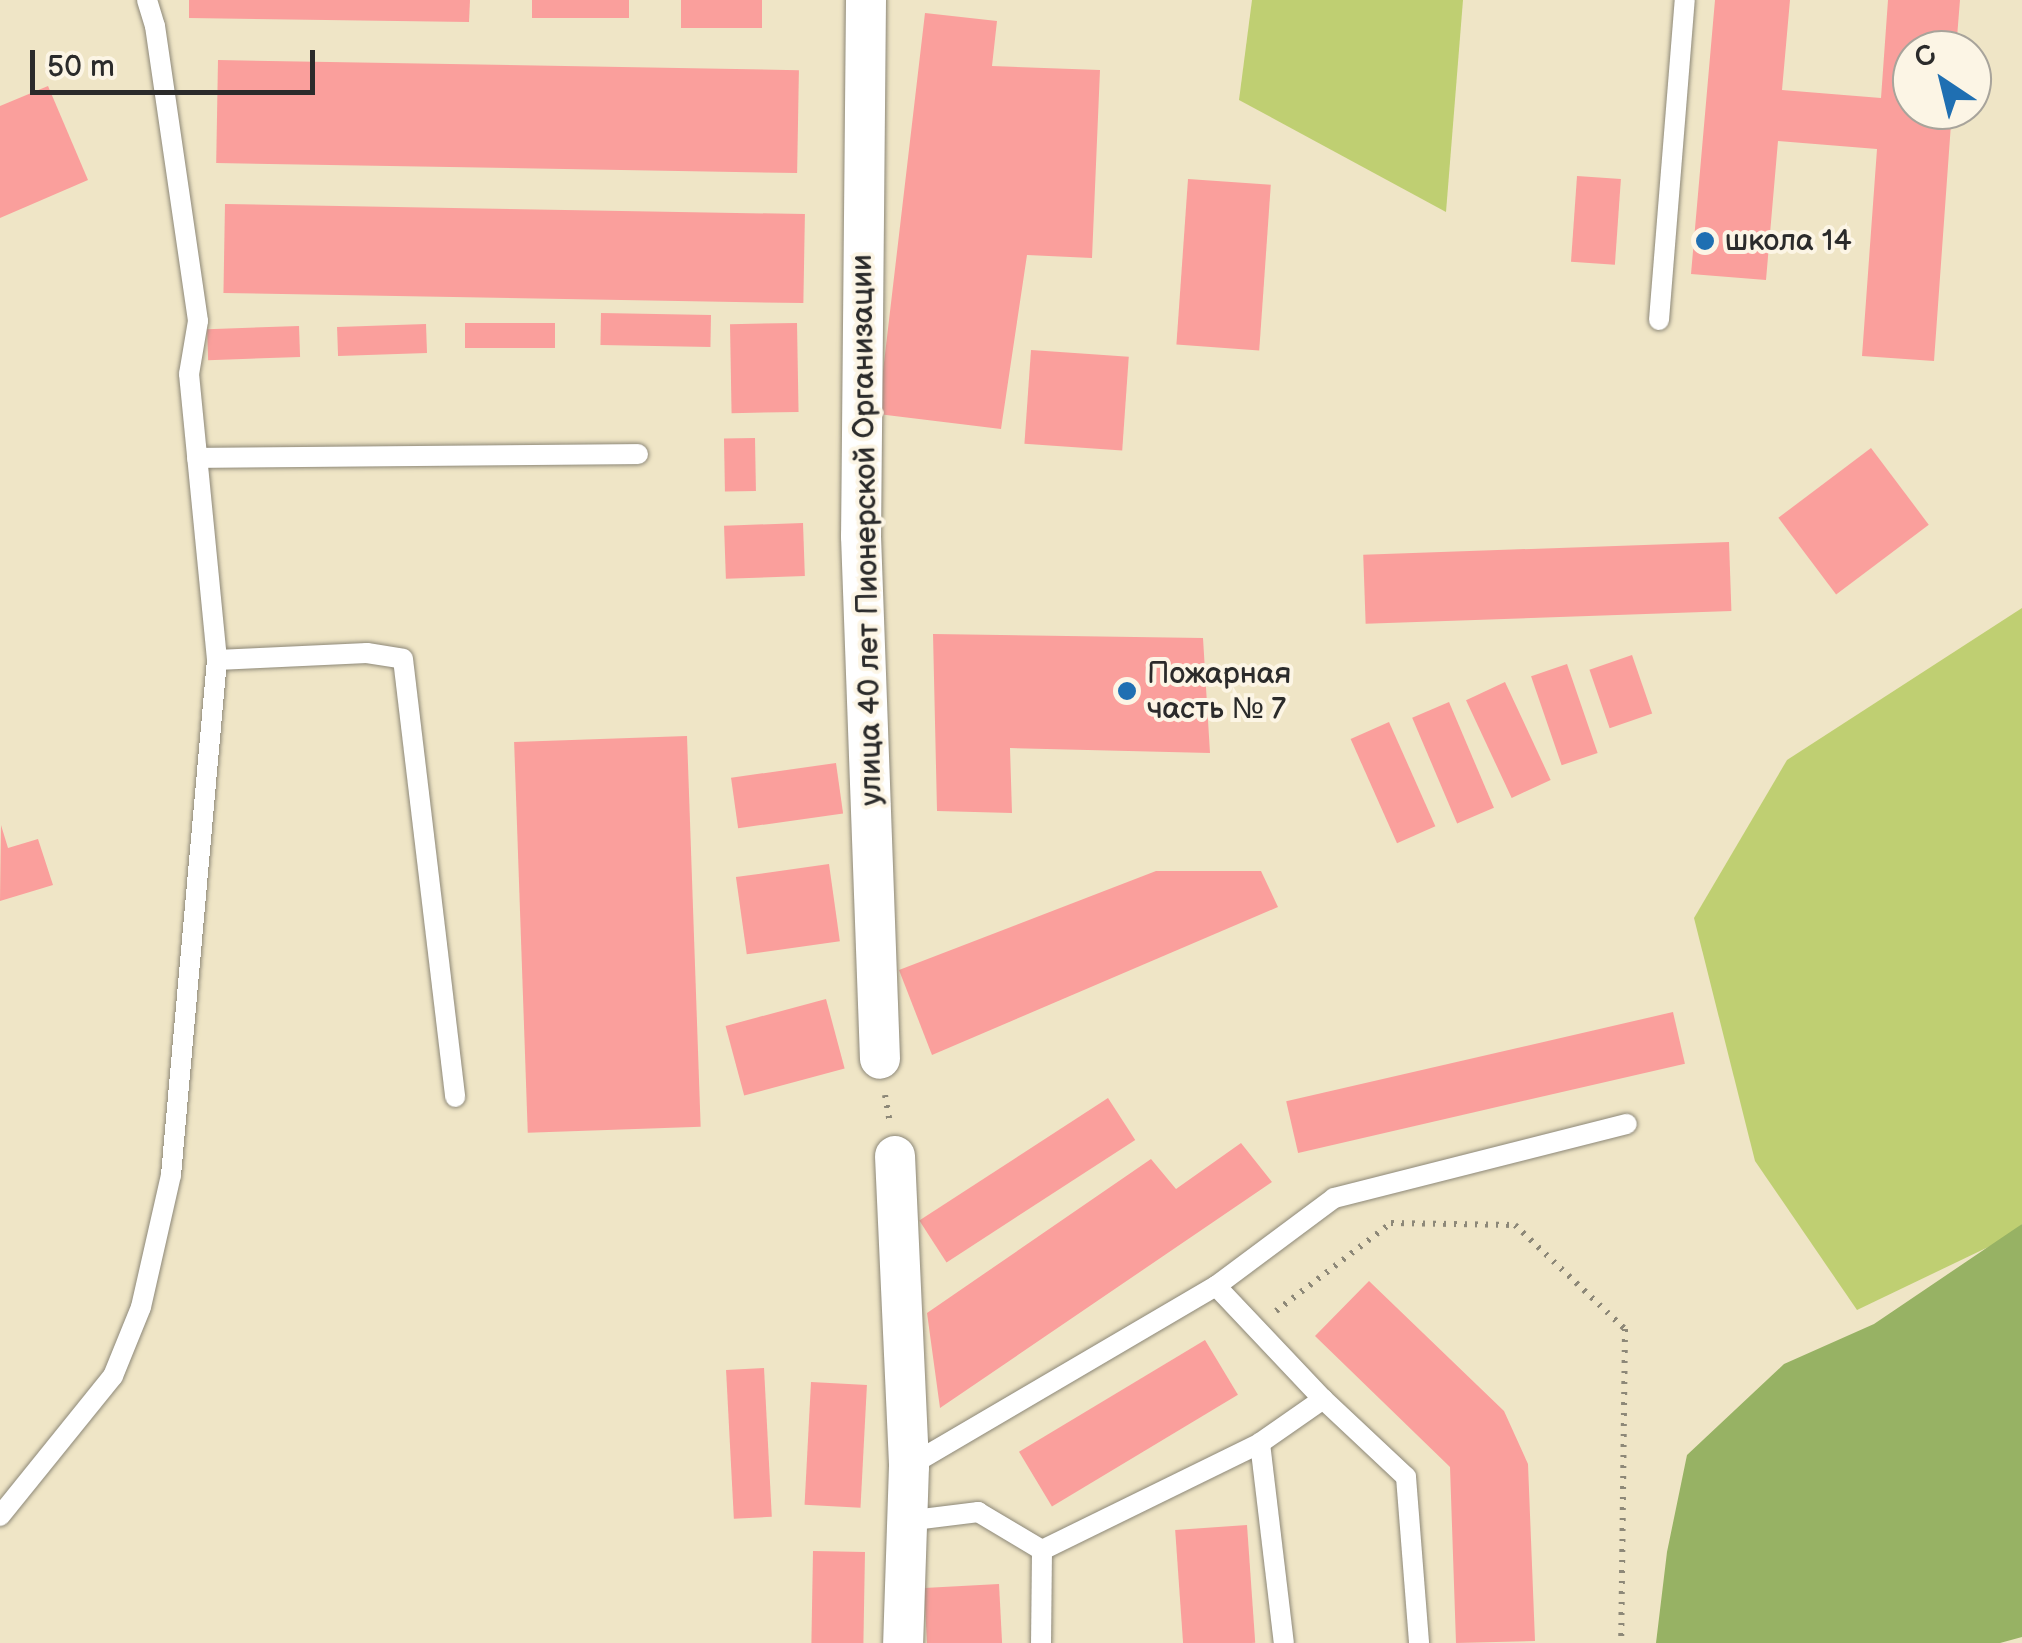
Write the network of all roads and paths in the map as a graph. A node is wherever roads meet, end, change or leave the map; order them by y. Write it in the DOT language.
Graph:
graph roads {
  1 [pos="147,0"];
  2 [pos="866,0"];
  3 [pos="1685,0"];
  4 [pos="1659,320"];
  5 [pos="638,454"];
  6 [pos="197,458"];
  7 [pos="217,660"];
  8 [pos="880,1059"];
  9 [pos="455,1097"];
  10 [pos="1626,1124"];
  11 [pos="895,1156"];
  12 [pos="1216,1286"];
  13 [pos="1255,1327"];
  14 [pos="1323,1399"];
  15 [pos="1260,1443"];
  16 [pos="909,1466"];
  17 [pos="0,1516"];
  18 [pos="906,1521"];
  19 [pos="1042,1550"];
  20 [pos="903,1643"];
  21 [pos="1042,1643"];
  22 [pos="1284,1643"];
  23 [pos="1419,1643"];
  24 [pos="1622,1643"];
  1 -- 6 [label="lane"];
  2 -- 8 [label="street, улица 40 лет Пионерской Организации"];
  3 -- 4 [label="lane"];
  5 -- 6 [label="lane"];
  6 -- 7 [label="lane"];
  7 -- 9 [label="lane"];
  7 -- 17 [label="lane"];
  8 -- 11 [label="path"];
  10 -- 12 [label="lane"];
  11 -- 16 [label="street"];
  12 -- 13 [label="lane"];
  12 -- 16 [label="lane"];
  13 -- 14 [label="lane"];
  13 -- 24 [label="path"];
  14 -- 15 [label="lane"];
  14 -- 23 [label="lane"];
  15 -- 19 [label="lane"];
  15 -- 22 [label="lane"];
  16 -- 18 [label="street"];
  18 -- 19 [label="lane"];
  18 -- 20 [label="street"];
  19 -- 21 [label="lane"];
}
